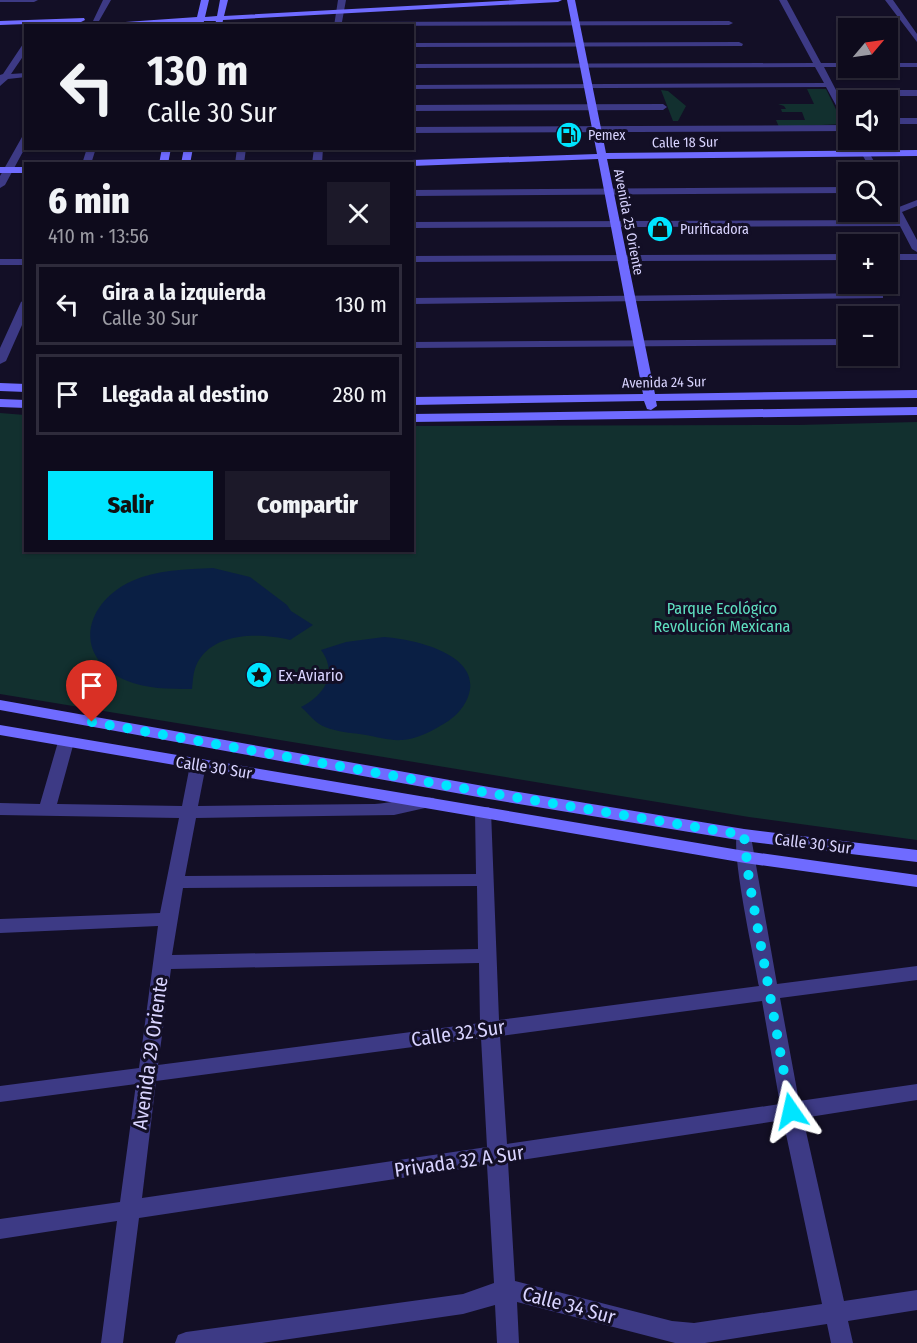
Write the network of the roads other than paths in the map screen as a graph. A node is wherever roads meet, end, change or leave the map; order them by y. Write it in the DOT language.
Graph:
graph roads {
  1 [pos="0,0"];
  2 [pos="34,0"];
  3 [pos="107,0"];
  4 [pos="205,0"];
  5 [pos="224,0"];
  6 [pos="482,0"];
  7 [pos="558,0"];
  8 [pos="570,0"];
  9 [pos="783,0"];
  10 [pos="889,0"];
  11 [pos="341,6"];
  12 [pos="219,19"];
  13 [pos="200,20"];
  14 [pos="729,22"];
  15 [pos="0,23"];
  16 [pos="91,23"];
  17 [pos="574,23"];
  18 [pos="338,24"];
  19 [pos="414,24"];
  20 [pos="24,28"];
  21 [pos="0,29"];
  22 [pos="917,40"];
  23 [pos="578,44"];
  24 [pos="739,44"];
  25 [pos="414,45"];
  26 [pos="24,49"];
  27 [pos="917,64"];
  28 [pos="583,65"];
  29 [pos="819,65"];
  30 [pos="838,65"];
  31 [pos="898,65"];
  32 [pos="414,66"];
  33 [pos="24,75"];
  34 [pos="2,79"];
  35 [pos="587,86"];
  36 [pos="656,86"];
  37 [pos="414,87"];
  38 [pos="832,89"];
  39 [pos="917,93"];
  40 [pos="838,100"];
  41 [pos="591,107"];
  42 [pos="663,107"];
  43 [pos="414,108"];
  44 [pos="898,121"];
  45 [pos="917,121"];
  46 [pos="838,128"];
  47 [pos="595,129"];
  48 [pos="668,129"];
  49 [pos="414,130"];
  50 [pos="24,140"];
  51 [pos="864,150"];
  52 [pos="866,153"];
  53 [pos="917,153"];
  54 [pos="601,156"];
  55 [pos="871,162"];
  56 [pos="414,163"];
  57 [pos="24,167"];
  58 [pos="4,168"];
  59 [pos="0,185"];
  60 [pos="838,190"];
  61 [pos="608,192"];
  62 [pos="414,193"];
  63 [pos="917,203"];
  64 [pos="898,212"];
  65 [pos="898,214"];
  66 [pos="903,223"];
  67 [pos="615,224"];
  68 [pos="414,225"];
  69 [pos="917,249"];
  70 [pos="0,256"];
  71 [pos="24,256"];
  72 [pos="917,256"];
  73 [pos="838,257"];
  74 [pos="898,257"];
  75 [pos="414,259"];
  76 [pos="621,259"];
  77 [pos="0,262"];
  78 [pos="24,262"];
  79 [pos="879,296"];
  80 [pos="630,299"];
  81 [pos="414,301"];
  82 [pos="24,307"];
  83 [pos="838,342"];
  84 [pos="639,343"];
  85 [pos="414,345"];
  86 [pos="0,361"];
  87 [pos="0,387"];
  88 [pos="24,388"];
  89 [pos="917,394"];
  90 [pos="649,398"];
  91 [pos="414,401"];
  92 [pos="0,403"];
  93 [pos="24,404"];
  94 [pos="917,411"];
  95 [pos="653,415"];
  96 [pos="414,418"];
  97 [pos="0,705"];
  98 [pos="0,730"];
  99 [pos="66,742"];
  100 [pos="198,765"];
  101 [pos="428,802"];
  102 [pos="0,809"];
  103 [pos="47,810"];
  104 [pos="188,812"];
  105 [pos="483,812"];
  106 [pos="744,835"];
  107 [pos="917,856"];
  108 [pos="745,857"];
  109 [pos="485,880"];
  110 [pos="917,881"];
  111 [pos="175,882"];
  112 [pos="168,920"];
  113 [pos="0,926"];
  114 [pos="488,956"];
  115 [pos="162,962"];
  116 [pos="917,972"];
  117 [pos="768,991"];
  118 [pos="490,1028"];
  119 [pos="147,1075"];
  120 [pos="917,1092"];
  121 [pos="0,1095"];
  122 [pos="791,1111"];
  123 [pos="496,1156"];
  124 [pos="130,1208"];
  125 [pos="0,1229"];
  126 [pos="505,1288"];
  127 [pos="917,1300"];
  128 [pos="836,1313"];
  129 [pos="112,1343"];
  130 [pos="186,1343"];
  131 [pos="508,1343"];
  132 [pos="842,1343"];
  1 -- 2 [label="street"];
  3 -- 16 [label="street"];
  4 -- 13 [label="main road"];
  5 -- 12 [label="main road"];
  6 -- 11 [label="main road"];
  7 -- 11 [label="main road"];
  8 -- 17 [label="main road, Avenida 25 Oriente"];
  9 -- 29 [label="street"];
  10 -- 22 [label="street"];
  11 -- 12 [label="main road"];
  11 -- 18 [label="street"];
  12 -- 13 [label="main road"];
  13 -- 16 [label="main road"];
  14 -- 17 [label="street"];
  15 -- 16 [label="main road"];
  17 -- 19 [label="street"];
  17 -- 23 [label="main road, Avenida 25 Oriente"];
  20 -- 21 [label="main road"];
  23 -- 24 [label="street"];
  23 -- 25 [label="street"];
  23 -- 28 [label="main road, Avenida 25 Oriente"];
  26 -- 34 [label="street"];
  27 -- 31 [label="street"];
  28 -- 29 [label="street"];
  28 -- 32 [label="street"];
  28 -- 35 [label="main road, Avenida 25 Oriente"];
  29 -- 30 [label="street"];
  29 -- 38 [label="street"];
  33 -- 34 [label="street"];
  35 -- 36 [label="street"];
  35 -- 37 [label="street"];
  35 -- 41 [label="main road, Avenida 25 Oriente"];
  36 -- 38 [label="street"];
  36 -- 42 [label="street"];
  38 -- 39 [label="street"];
  38 -- 40 [label="street"];
  41 -- 42 [label="street"];
  41 -- 43 [label="street"];
  41 -- 47 [label="main road, Avenida 25 Oriente"];
  42 -- 48 [label="street"];
  44 -- 45 [label="street"];
  46 -- 48 [label="street"];
  47 -- 48 [label="street"];
  47 -- 49 [label="street"];
  47 -- 54 [label="main road, Avenida 25 Oriente"];
  50 -- 58 [label="street"];
  51 -- 52 [label="street"];
  52 -- 53 [label="main road, Calle 18 Sur"];
  52 -- 54 [label="main road, Calle 18 Sur"];
  52 -- 55 [label="street"];
  54 -- 56 [label="main road, Calle 18 Sur"];
  54 -- 61 [label="main road, Avenida 25 Oriente"];
  57 -- 58 [label="main road"];
  58 -- 59 [label="street"];
  60 -- 61 [label="street"];
  61 -- 62 [label="street"];
  61 -- 67 [label="main road, Avenida 25 Oriente"];
  63 -- 64 [label="street"];
  65 -- 66 [label="street"];
  66 -- 67 [label="street"];
  66 -- 69 [label="street"];
  67 -- 68 [label="street"];
  67 -- 76 [label="main road, Avenida 25 Oriente"];
  70 -- 71 [label="street"];
  72 -- 74 [label="street"];
  73 -- 76 [label="street"];
  75 -- 76 [label="street"];
  76 -- 80 [label="main road, Avenida 25 Oriente"];
  77 -- 78 [label="street"];
  79 -- 80 [label="street"];
  80 -- 81 [label="street"];
  80 -- 84 [label="main road, Avenida 25 Oriente"];
  82 -- 86 [label="street"];
  83 -- 84 [label="street"];
  84 -- 85 [label="street"];
  84 -- 90 [label="main road, Avenida 25 Oriente"];
  87 -- 88 [label="main road"];
  89 -- 90 [label="main road, Avenida 24 Sur"];
  90 -- 91 [label="main road, Avenida 24 Sur"];
  90 -- 95 [label="main road, Avenida 25 Oriente"];
  92 -- 93 [label="main road"];
  94 -- 95 [label="main road, Avenida 24 Sur"];
  95 -- 96 [label="main road, Avenida 24 Sur"];
  97 -- 106 [label="main road, Calle 30 Sur"];
  98 -- 99 [label="main road, Calle 30 Sur"];
  99 -- 100 [label="main road, Calle 30 Sur"];
  99 -- 103 [label="street"];
  100 -- 101 [label="main road, Calle 30 Sur"];
  100 -- 104 [label="street, Avenida 29 Oriente"];
  101 -- 104 [label="street, Calle 30 Sur"];
  101 -- 105 [label="main road, Calle 30 Sur"];
  102 -- 103 [label="street, Calle 30 Sur"];
  103 -- 104 [label="street, Calle 30 Sur"];
  104 -- 111 [label="street, Avenida 29 Oriente"];
  105 -- 108 [label="main road, Calle 30 Sur"];
  105 -- 109 [label="street"];
  106 -- 107 [label="main road, Calle 30 Sur"];
  106 -- 108 [label="street"];
  108 -- 110 [label="main road, Calle 30 Sur"];
  108 -- 117 [label="street"];
  109 -- 111 [label="street"];
  109 -- 114 [label="street"];
  111 -- 112 [label="street, Avenida 29 Oriente"];
  112 -- 113 [label="street"];
  112 -- 115 [label="street, Avenida 29 Oriente"];
  114 -- 115 [label="street"];
  114 -- 118 [label="street"];
  115 -- 119 [label="street, Avenida 29 Oriente"];
  116 -- 117 [label="street, Calle 32 Sur"];
  117 -- 118 [label="street, Calle 32 Sur"];
  117 -- 122 [label="street"];
  118 -- 119 [label="street, Calle 32 Sur"];
  118 -- 123 [label="street"];
  119 -- 121 [label="street, Calle 32 Sur"];
  119 -- 124 [label="street, Avenida 29 Oriente"];
  120 -- 122 [label="street, Privada 32 A Sur"];
  122 -- 123 [label="street, Privada 32 A Sur"];
  122 -- 128 [label="street"];
  123 -- 124 [label="street, Privada 32 A Sur"];
  123 -- 126 [label="street"];
  124 -- 125 [label="street, Privada 32 A Sur"];
  124 -- 129 [label="street, Avenida 29 Oriente"];
  126 -- 128 [label="street, Calle 34 Sur"];
  126 -- 130 [label="street, Calle 34 Sur"];
  126 -- 131 [label="street"];
  127 -- 128 [label="street, Calle 34 Sur"];
  128 -- 132 [label="street"];
}
